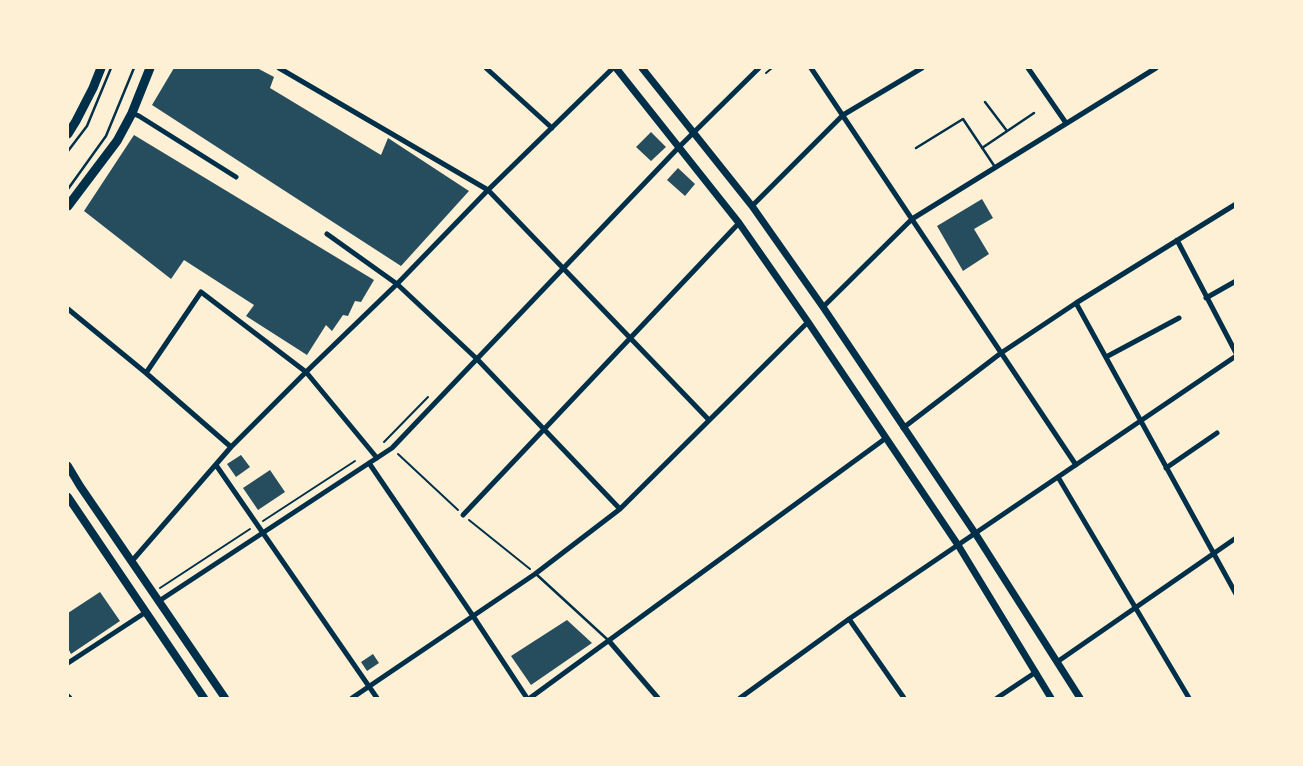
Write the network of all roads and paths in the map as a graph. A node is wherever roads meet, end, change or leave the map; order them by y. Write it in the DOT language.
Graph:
graph roads {
  1 [pos="101,68"];
  2 [pos="111,68"];
  3 [pos="134,68"];
  4 [pos="150,68"];
  5 [pos="279,68"];
  6 [pos="486,68"];
  7 [pos="614,68"];
  8 [pos="642,68"];
  9 [pos="759,68"];
  10 [pos="811,68"];
  11 [pos="922,68"];
  12 [pos="1028,68"];
  13 [pos="1156,68"];
  14 [pos="985,102"];
  15 [pos="132,113"];
  16 [pos="1034,113"];
  17 [pos="843,115"];
  18 [pos="72,121"];
  19 [pos="1066,123"];
  20 [pos="552,128"];
  21 [pos="1007,131"];
  22 [pos="694,133"];
  23 [pos="68,134"];
  24 [pos="679,147"];
  25 [pos="916,148"];
  26 [pos="982,148"];
  27 [pos="68,151"];
  28 [pos="995,167"];
  29 [pos="236,177"];
  30 [pos="68,189"];
  31 [pos="488,190"];
  32 [pos="1236,204"];
  33 [pos="68,206"];
  34 [pos="752,206"];
  35 [pos="912,219"];
  36 [pos="739,222"];
  37 [pos="327,234"];
  38 [pos="1177,240"];
  39 [pos="563,269"];
  40 [pos="1236,281"];
  41 [pos="396,284"];
  42 [pos="1206,298"];
  43 [pos="1076,303"];
  44 [pos="823,308"];
  45 [pos="68,309"];
  46 [pos="1179,318"];
  47 [pos="808,322"];
  48 [pos="630,338"];
  49 [pos="1001,353"];
  50 [pos="1236,355"];
  51 [pos="1106,357"];
  52 [pos="477,359"];
  53 [pos="306,372"];
  54 [pos="146,373"];
  55 [pos="709,420"];
  56 [pos="1141,421"];
  57 [pos="903,428"];
  58 [pos="543,430"];
  59 [pos="1217,433"];
  60 [pos="886,438"];
  61 [pos="231,447"];
  62 [pos="392,448"];
  63 [pos="377,458"];
  64 [pos="355,462"];
  65 [pos="368,463"];
  66 [pos="216,465"];
  67 [pos="1076,465"];
  68 [pos="68,466"];
  69 [pos="1166,468"];
  70 [pos="1058,477"];
  71 [pos="68,497"];
  72 [pos="620,509"];
  73 [pos="463,515"];
  74 [pos="257,525"];
  75 [pos="263,533"];
  76 [pos="975,533"];
  77 [pos="1236,538"];
  78 [pos="958,545"];
  79 [pos="1213,553"];
  80 [pos="132,561"];
  81 [pos="535,574"];
  82 [pos="160,588"];
  83 [pos="1236,594"];
  84 [pos="159,601"];
  85 [pos="1135,608"];
  86 [pos="146,612"];
  87 [pos="473,616"];
  88 [pos="849,619"];
  89 [pos="609,641"];
  90 [pos="1057,662"];
  91 [pos="68,663"];
  92 [pos="1036,672"];
  93 [pos="369,687"];
  94 [pos="204,698"];
  95 [pos="225,698"];
  96 [pos="352,698"];
  97 [pos="376,698"];
  98 [pos="529,698"];
  99 [pos="658,698"];
  100 [pos="740,698"];
  101 [pos="904,698"];
  102 [pos="997,698"];
  103 [pos="1052,698"];
  104 [pos="1080,698"];
  105 [pos="1189,698"];
  1 -- 18 [label="main road"];
  2 -- 27 [label="lane"];
  3 -- 30 [label="lane"];
  4 -- 15 [label="main road"];
  5 -- 31 [label="street"];
  6 -- 20 [label="street"];
  7 -- 20 [label="street"];
  7 -- 24 [label="street"];
  8 -- 22 [label="street"];
  9 -- 22 [label="street"];
  10 -- 17 [label="street"];
  11 -- 17 [label="street"];
  12 -- 19 [label="street"];
  13 -- 19 [label="street"];
  14 -- 21 [label="lane"];
  15 -- 29 [label="street"];
  15 -- 33 [label="main road"];
  16 -- 21 [label="lane"];
  17 -- 34 [label="street"];
  17 -- 35 [label="street"];
  18 -- 23 [label="main road"];
  19 -- 28 [label="street"];
  20 -- 31 [label="street"];
  21 -- 26 [label="lane"];
  22 -- 24 [label="street"];
  22 -- 34 [label="street"];
  24 -- 36 [label="street"];
  24 -- 39 [label="street"];
  25 -- 26 [label="lane"];
  26 -- 28 [label="lane"];
  28 -- 35 [label="street"];
  31 -- 39 [label="street"];
  31 -- 41 [label="street"];
  32 -- 38 [label="street"];
  34 -- 44 [label="street"];
  35 -- 44 [label="street"];
  35 -- 49 [label="street"];
  36 -- 47 [label="street"];
  36 -- 48 [label="street"];
  37 -- 41 [label="street"];
  38 -- 42 [label="street"];
  38 -- 43 [label="street"];
  39 -- 48 [label="street"];
  39 -- 52 [label="street"];
  40 -- 42 [label="street"];
  41 -- 52 [label="street"];
  41 -- 53 [label="street"];
  42 -- 50 [label="street"];
  43 -- 49 [label="street"];
  43 -- 51 [label="street"];
  44 -- 57 [label="street"];
  45 -- 54 [label="street"];
  46 -- 51 [label="street"];
  47 -- 55 [label="street"];
  47 -- 60 [label="street"];
  48 -- 55 [label="street"];
  48 -- 58 [label="street"];
  49 -- 57 [label="street"];
  49 -- 67 [label="street"];
  50 -- 56 [label="street"];
  51 -- 56 [label="street"];
  52 -- 58 [label="street"];
  52 -- 62 [label="street"];
  53 -- 54 [label="street"];
  53 -- 61 [label="street"];
  53 -- 63 [label="street"];
  54 -- 61 [label="street"];
  55 -- 72 [label="street"];
  56 -- 67 [label="street"];
  56 -- 69 [label="street"];
  57 -- 76 [label="street"];
  58 -- 72 [label="street"];
  58 -- 73 [label="street"];
  59 -- 69 [label="street"];
  60 -- 78 [label="street"];
  60 -- 89 [label="street"];
  61 -- 66 [label="street"];
  62 -- 63 [label="street"];
  62 -- 73 [label="path"];
  63 -- 65 [label="street"];
  64 -- 74 [label="path"];
  65 -- 75 [label="street"];
  65 -- 87 [label="street"];
  66 -- 74 [label="street"];
  66 -- 80 [label="street"];
  67 -- 70 [label="street"];
  68 -- 80 [label="main road"];
  69 -- 79 [label="street"];
  70 -- 76 [label="street"];
  70 -- 85 [label="street"];
  71 -- 86 [label="main road"];
  72 -- 81 [label="street"];
  73 -- 81 [label="path"];
  74 -- 75 [label="street"];
  74 -- 82 [label="path"];
  75 -- 84 [label="street"];
  75 -- 93 [label="street"];
  76 -- 78 [label="street"];
  76 -- 90 [label="street"];
  77 -- 79 [label="street"];
  78 -- 88 [label="street"];
  78 -- 92 [label="street"];
  79 -- 83 [label="street"];
  79 -- 85 [label="street"];
  80 -- 84 [label="main road"];
  81 -- 87 [label="street"];
  81 -- 89 [label="lane"];
  84 -- 95 [label="main road"];
  85 -- 90 [label="street"];
  85 -- 105 [label="street"];
  86 -- 91 [label="street"];
  86 -- 94 [label="main road"];
  87 -- 93 [label="street"];
  87 -- 98 [label="street"];
  88 -- 100 [label="street"];
  88 -- 101 [label="street"];
  89 -- 98 [label="street"];
  89 -- 99 [label="street"];
  90 -- 104 [label="street"];
  92 -- 102 [label="street"];
  92 -- 103 [label="street"];
  93 -- 96 [label="street"];
  93 -- 97 [label="street"];
}
